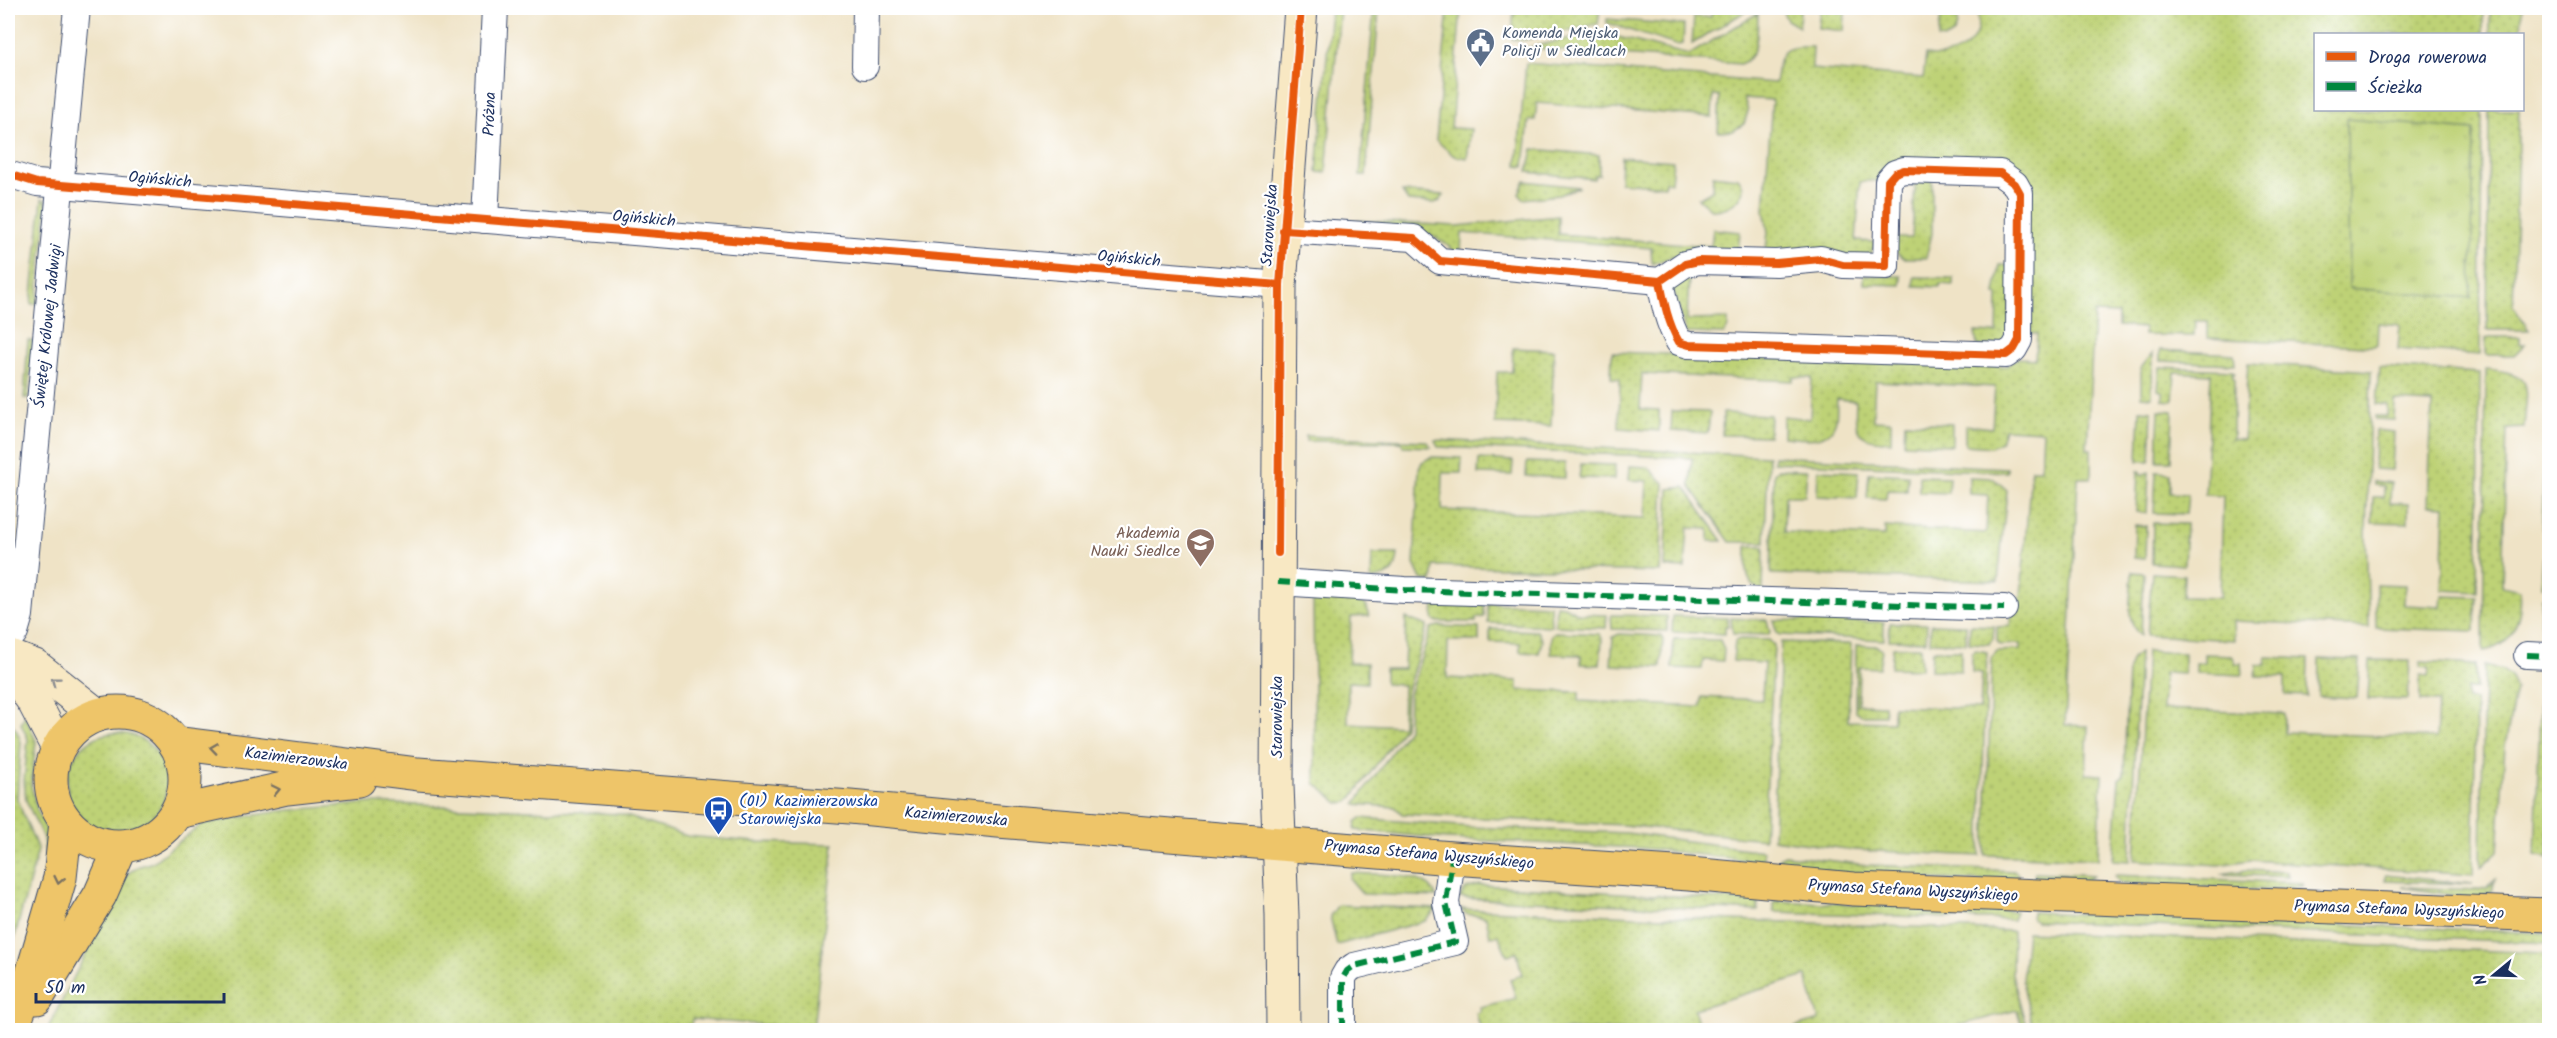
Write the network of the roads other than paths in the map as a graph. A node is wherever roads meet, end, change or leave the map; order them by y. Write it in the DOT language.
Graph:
graph roads {
  1 [pos="77,8"];
  2 [pos="495,8"];
  3 [pos="866,8"];
  4 [pos="1301,8"];
  5 [pos="865,66"];
  6 [pos="8,174"];
  7 [pos="61,185"];
  8 [pos="485,220"];
  9 [pos="1282,230"];
  10 [pos="1660,281"];
  11 [pos="1280,285"];
  12 [pos="1278,582"];
  13 [pos="2004,608"];
  14 [pos="8,641"];
  15 [pos="8,656"];
  16 [pos="8,665"];
  17 [pos="97,715"];
  18 [pos="176,743"];
  19 [pos="58,748"];
  20 [pos="418,774"];
  21 [pos="178,812"];
  22 [pos="66,822"];
  23 [pos="1278,843"];
  24 [pos="121,847"];
  25 [pos="1452,858"];
  26 [pos="2550,915"];
  27 [pos="12,1030"];
  28 [pos="18,1030"];
  29 [pos="1282,1030"];
  30 [pos="1343,1030"];
  1 -- 7 [label="street, Świętej Królowej Jadwigi"];
  2 -- 8 [label="street, Próżna"];
  3 -- 5 [label="street"];
  4 -- 9 [label="main road, Starowiejska"];
  6 -- 7 [label="street, Ogińskich"];
  7 -- 8 [label="street, Ogińskich"];
  7 -- 14 [label="street, Świętej Królowej Jadwigi"];
  8 -- 11 [label="street, Ogińskich"];
  9 -- 10 [label="street"];
  9 -- 11 [label="main road, Starowiejska"];
  10 -- 10 [label="street"];
  11 -- 12 [label="main road, Starowiejska"];
  12 -- 13 [label="street"];
  12 -- 23 [label="main road, Starowiejska"];
  17 -- 15 [label="main road, one-way"];
  16 -- 19 [label="main road"];
  17 -- 18 [label="main road"];
  17 -- 19 [label="main road"];
  20 -- 18 [label="main road, Kazimierzowska, one-way"];
  18 -- 21 [label="main road"];
  19 -- 22 [label="main road"];
  21 -- 20 [label="main road, Kazimierzowska, one-way"];
  20 -- 23 [label="main road, Kazimierzowska"];
  21 -- 24 [label="main road"];
  22 -- 24 [label="main road"];
  22 -- 27 [label="main road, one-way"];
  23 -- 25 [label="main road, Prymasa Stefana Wyszyńskiego"];
  23 -- 29 [label="main road, Starowiejska"];
  24 -- 28 [label="main road"];
  25 -- 26 [label="main road, Prymasa Stefana Wyszyńskiego"];
  25 -- 30 [label="street"];
}
